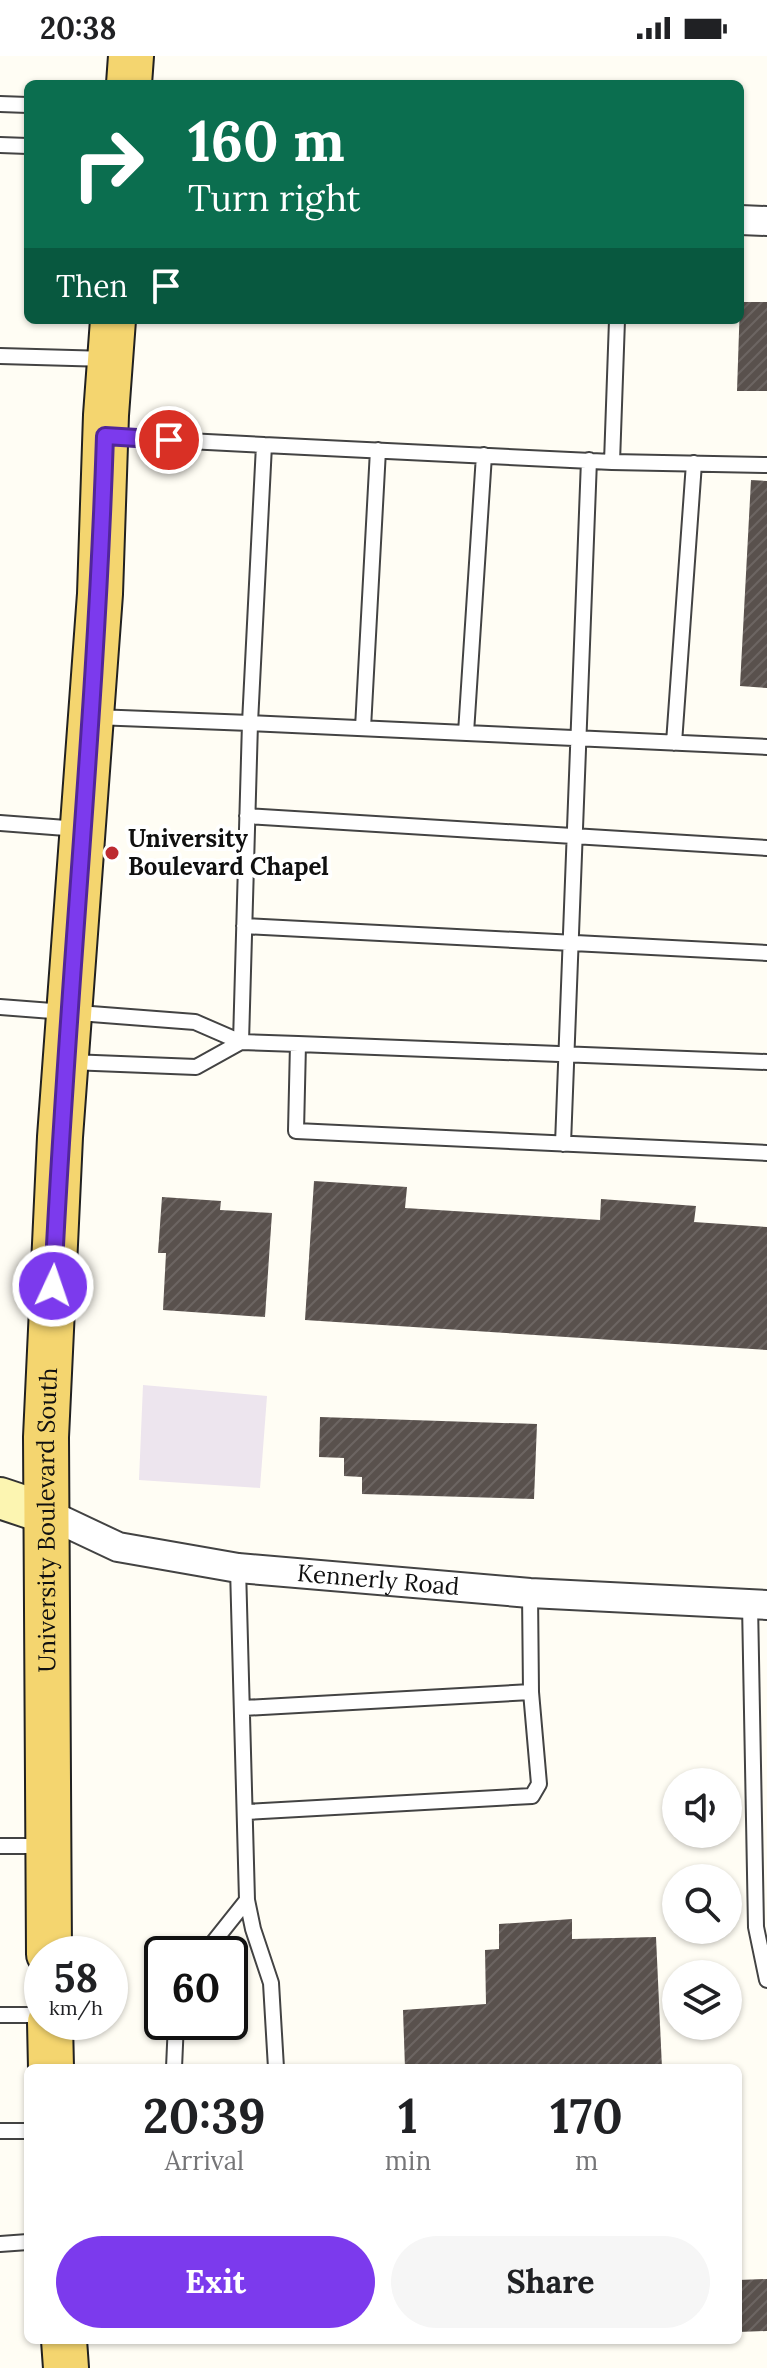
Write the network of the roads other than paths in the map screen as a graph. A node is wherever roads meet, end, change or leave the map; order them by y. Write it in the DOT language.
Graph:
graph roads {
  1 [pos="131,56"];
  2 [pos="129,80"];
  3 [pos="0,104"];
  4 [pos="24,105"];
  5 [pos="0,145"];
  6 [pos="24,146"];
  7 [pos="744,220"];
  8 [pos="767,221"];
  9 [pos="617,324"];
  10 [pos="112,339"];
  11 [pos="0,356"];
  12 [pos="105,436"];
  13 [pos="264,445"];
  14 [pos="378,450"];
  15 [pos="484,455"];
  16 [pos="589,460"];
  17 [pos="612,462"];
  18 [pos="694,463"];
  19 [pos="767,465"];
  20 [pos="91,717"];
  21 [pos="250,723"];
  22 [pos="363,728"];
  23 [pos="466,733"];
  24 [pos="577,738"];
  25 [pos="674,743"];
  26 [pos="767,747"];
  27 [pos="247,816"];
  28 [pos="0,823"];
  29 [pos="83,829"];
  30 [pos="574,835"];
  31 [pos="767,848"];
  32 [pos="244,926"];
  33 [pos="570,941"];
  34 [pos="767,953"];
  35 [pos="0,1007"];
  36 [pos="69,1013"];
  37 [pos="241,1042"];
  38 [pos="298,1044"];
  39 [pos="567,1054"];
  40 [pos="66,1062"];
  41 [pos="767,1062"];
  42 [pos="563,1144"];
  43 [pos="767,1153"];
  44 [pos="0,1498"];
  45 [pos="48,1514"];
  46 [pos="238,1568"];
  47 [pos="530,1593"];
  48 [pos="758,1604"];
  49 [pos="531,1692"];
  50 [pos="243,1708"];
  51 [pos="245,1812"];
  52 [pos="0,1846"];
  53 [pos="49,1846"];
  54 [pos="247,1900"];
  55 [pos="49,1936"];
  56 [pos="218,1936"];
  57 [pos="767,1980"];
  58 [pos="0,2015"];
  59 [pos="24,2015"];
  60 [pos="50,2040"];
  61 [pos="175,2040"];
  62 [pos="51,2064"];
  63 [pos="174,2064"];
  64 [pos="276,2064"];
  65 [pos="0,2131"];
  66 [pos="24,2131"];
  67 [pos="24,2242"];
  68 [pos="0,2244"];
  69 [pos="64,2344"];
  70 [pos="66,2368"];
  1 -- 2 [label="main road"];
  3 -- 4 [label="lane"];
  5 -- 6 [label="lane"];
  7 -- 8 [label="street"];
  9 -- 17 [label="lane"];
  10 -- 11 [label="lane"];
  10 -- 12 [label="main road, University Boulevard South"];
  12 -- 13 [label="lane"];
  12 -- 20 [label="main road, University Boulevard South"];
  13 -- 14 [label="lane"];
  13 -- 21 [label="lane"];
  14 -- 15 [label="lane"];
  14 -- 22 [label="lane"];
  15 -- 16 [label="lane"];
  15 -- 23 [label="lane"];
  16 -- 17 [label="lane"];
  16 -- 24 [label="lane"];
  17 -- 18 [label="lane"];
  18 -- 19 [label="lane"];
  18 -- 25 [label="lane"];
  20 -- 21 [label="lane"];
  20 -- 29 [label="main road, University Boulevard South"];
  21 -- 22 [label="lane"];
  21 -- 27 [label="lane"];
  22 -- 23 [label="lane"];
  23 -- 24 [label="lane"];
  24 -- 25 [label="lane"];
  24 -- 30 [label="lane"];
  25 -- 26 [label="lane"];
  27 -- 30 [label="lane"];
  27 -- 32 [label="lane"];
  28 -- 29 [label="lane"];
  29 -- 36 [label="main road, University Boulevard South"];
  30 -- 31 [label="lane"];
  30 -- 33 [label="lane"];
  32 -- 33 [label="lane"];
  32 -- 37 [label="lane"];
  33 -- 34 [label="lane"];
  33 -- 39 [label="lane"];
  35 -- 36 [label="lane"];
  36 -- 37 [label="lane"];
  36 -- 40 [label="main road, University Boulevard South"];
  37 -- 38 [label="lane"];
  37 -- 40 [label="lane"];
  38 -- 39 [label="lane"];
  38 -- 42 [label="lane"];
  39 -- 41 [label="lane"];
  39 -- 42 [label="lane"];
  40 -- 45 [label="main road, University Boulevard South"];
  42 -- 43 [label="lane"];
  44 -- 45 [label="street, Kennerly Road"];
  45 -- 46 [label="street, Kennerly Road"];
  45 -- 53 [label="main road, University Boulevard South"];
  46 -- 47 [label="street, Kennerly Road"];
  46 -- 50 [label="lane"];
  47 -- 48 [label="street, Kennerly Road"];
  47 -- 49 [label="lane"];
  48 -- 57 [label="lane"];
  49 -- 50 [label="lane"];
  49 -- 51 [label="lane"];
  50 -- 51 [label="lane"];
  51 -- 54 [label="lane"];
  52 -- 53 [label="lane"];
  53 -- 55 [label="main road, University Boulevard South"];
  54 -- 56 [label="lane"];
  54 -- 64 [label="lane"];
  58 -- 59 [label="lane"];
  60 -- 62 [label="main road"];
  61 -- 63 [label="lane"];
  65 -- 66 [label="lane"];
  67 -- 68 [label="lane"];
  69 -- 70 [label="main road"];
}
